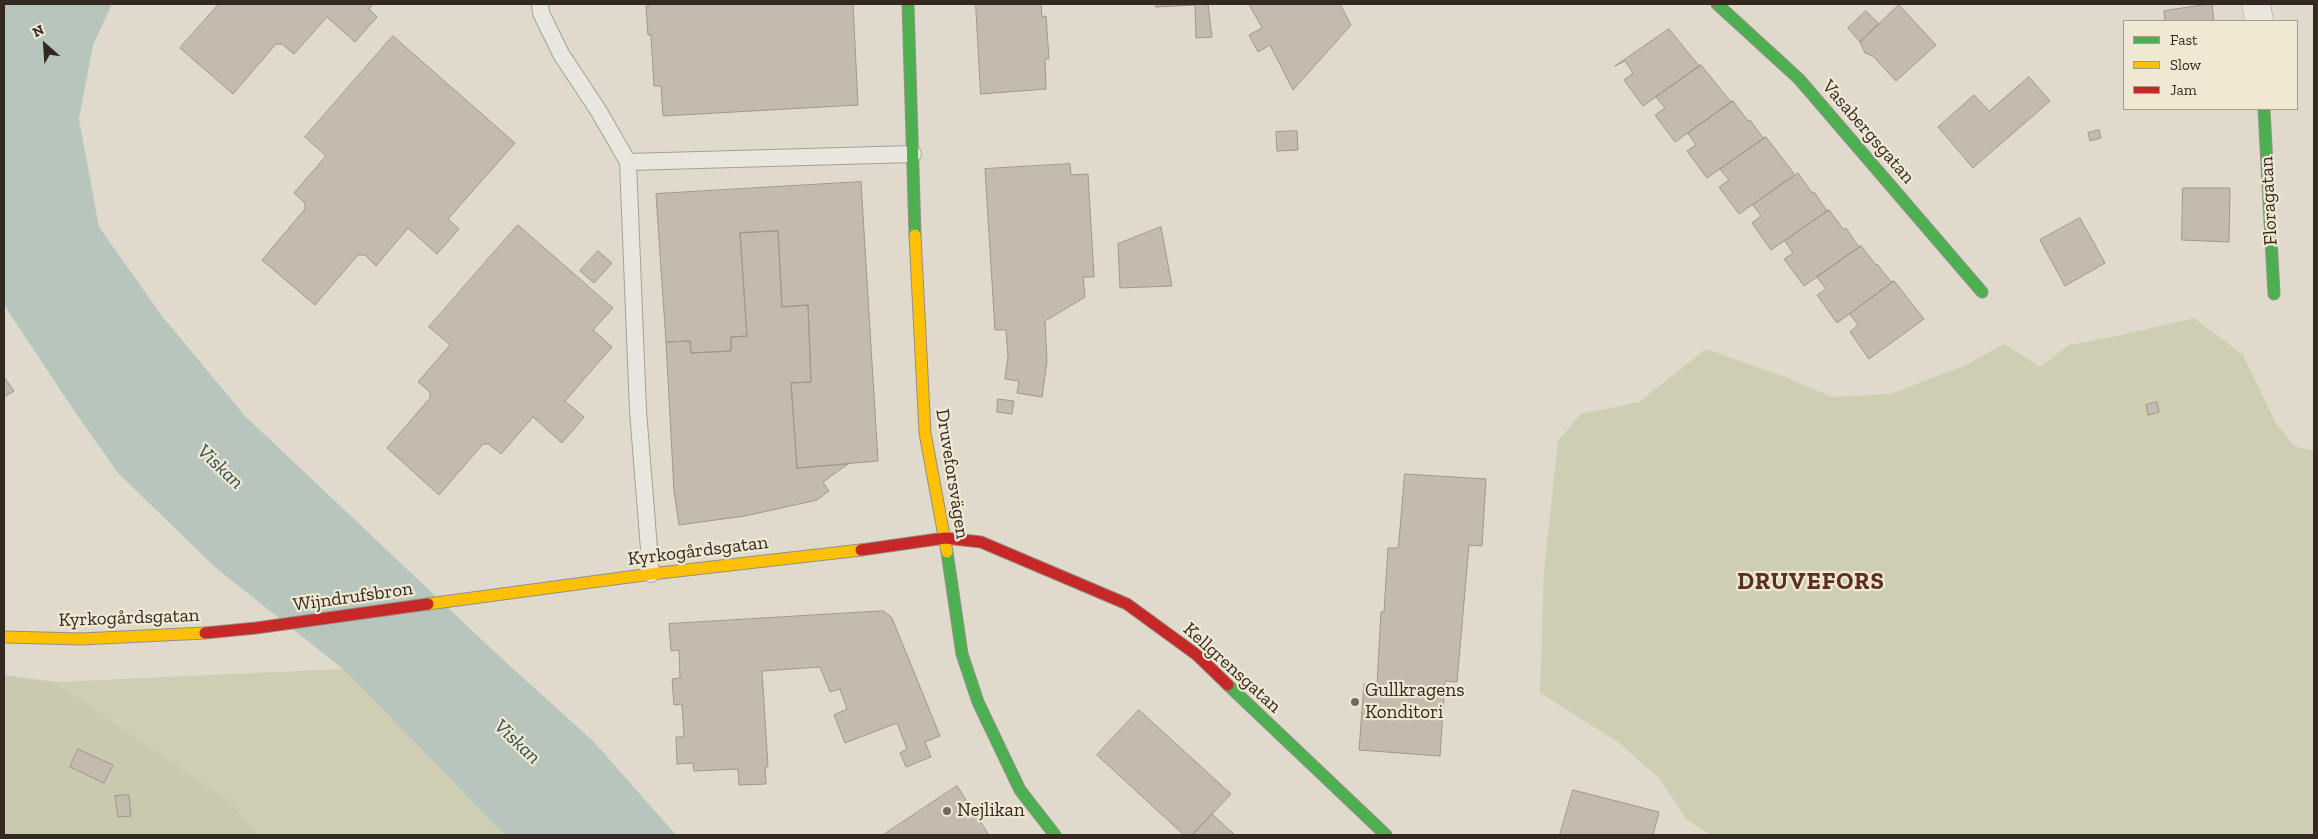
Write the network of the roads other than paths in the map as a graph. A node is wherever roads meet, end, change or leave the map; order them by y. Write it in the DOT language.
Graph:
graph roads {
  1 [pos="540,4"];
  2 [pos="908,4"];
  3 [pos="1717,4"];
  4 [pos="2256,4"];
  5 [pos="2259,20"];
  6 [pos="2264,110"];
  7 [pos="913,154"];
  8 [pos="628,162"];
  9 [pos="1982,292"];
  10 [pos="2274,294"];
  11 [pos="945,538"];
  12 [pos="651,574"];
  13 [pos="456,600"];
  14 [pos="256,628"];
  15 [pos="4,637"];
  16 [pos="1055,835"];
  17 [pos="1386,835"];
  1 -- 8 [label="lane"];
  2 -- 7 [label="street, Druveforsvägen"];
  3 -- 9 [label="street, Vasabergsgatan"];
  4 -- 5 [label="street"];
  6 -- 10 [label="street, Floragatan"];
  7 -- 8 [label="lane"];
  7 -- 11 [label="street, Druveforsvägen"];
  8 -- 12 [label="lane"];
  11 -- 12 [label="street, Kyrkogårdsgatan"];
  11 -- 16 [label="street, Druveforsvägen"];
  11 -- 17 [label="street, Kellgrensgatan"];
  12 -- 13 [label="street, Kyrkogårdsgatan"];
  13 -- 14 [label="street, Wijndrufsbron"];
  14 -- 15 [label="street, Kyrkogårdsgatan"];
}
